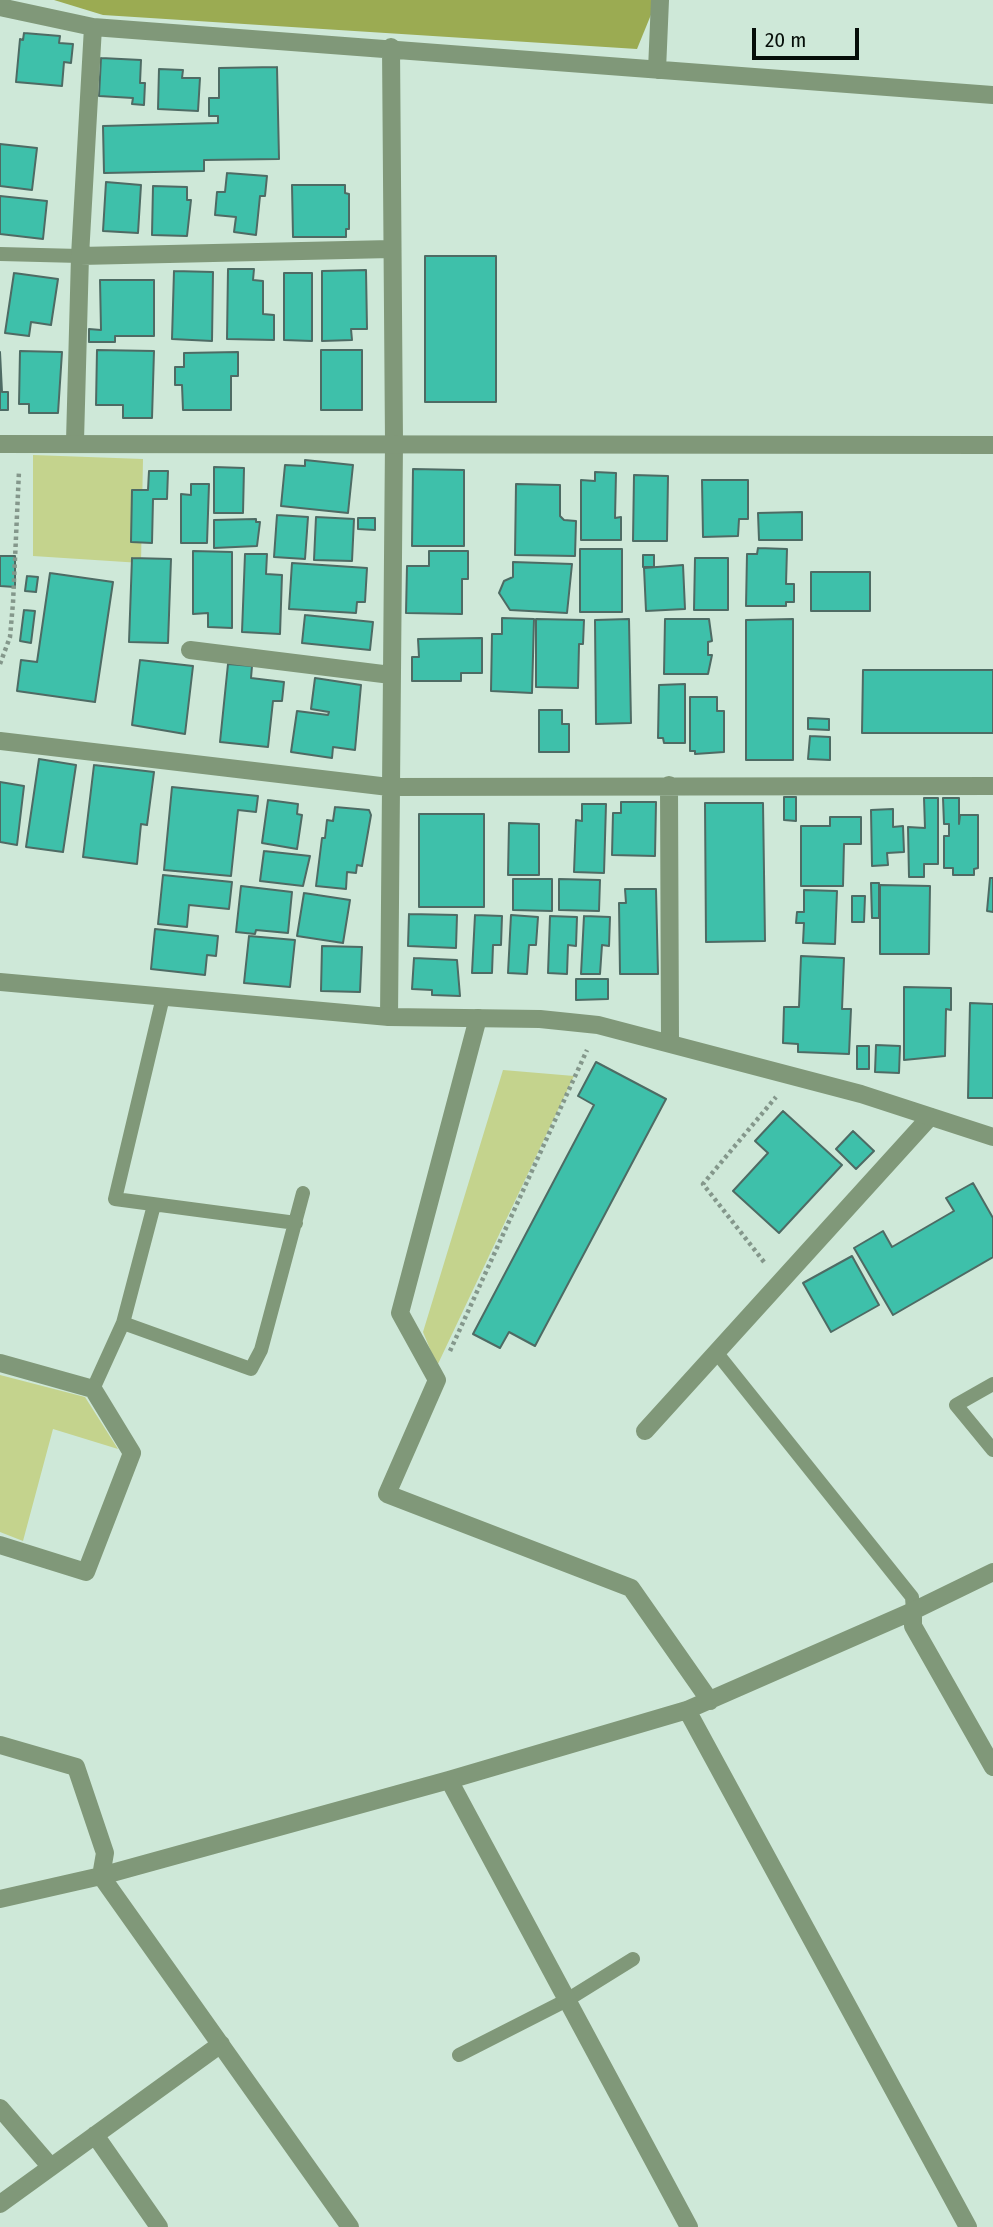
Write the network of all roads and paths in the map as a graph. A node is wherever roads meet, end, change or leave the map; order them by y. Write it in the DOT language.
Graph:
graph roads {
  1 [pos="660,0"];
  2 [pos="0,7"];
  3 [pos="93,27"];
  4 [pos="391,47"];
  5 [pos="657,70"];
  6 [pos="993,95"];
  7 [pos="391,249"];
  8 [pos="0,254"];
  9 [pos="80,256"];
  10 [pos="75,441"];
  11 [pos="394,442"];
  12 [pos="0,444"];
  13 [pos="20,444"];
  14 [pos="993,445"];
  15 [pos="190,650"];
  16 [pos="0,664"];
  17 [pos="391,675"];
  18 [pos="0,741"];
  19 [pos="669,785"];
  20 [pos="993,786"];
  21 [pos="389,787"];
  22 [pos="0,982"];
  23 [pos="163,997"];
  24 [pos="389,1017"];
  25 [pos="478,1018"];
  26 [pos="598,1025"];
  27 [pos="670,1042"];
  28 [pos="794,1076"];
  29 [pos="930,1117"];
  30 [pos="993,1137"];
  31 [pos="303,1193"];
  32 [pos="154,1205"];
  33 [pos="296,1223"];
  34 [pos="779,1282"];
  35 [pos="123,1323"];
  36 [pos="716,1352"];
  37 [pos="0,1363"];
  38 [pos="437,1380"];
  39 [pos="993,1384"];
  40 [pos="93,1389"];
  41 [pos="645,1431"];
  42 [pos="993,1450"];
  43 [pos="0,1545"];
  44 [pos="993,1572"];
  45 [pos="913,1611"];
  46 [pos="710,1701"];
  47 [pos="687,1710"];
  48 [pos="0,1745"];
  49 [pos="993,1768"];
  50 [pos="449,1780"];
  51 [pos="100,1876"];
  52 [pos="0,1899"];
  53 [pos="633,1959"];
  54 [pos="567,2000"];
  55 [pos="221,2043"];
  56 [pos="458,2055"];
  57 [pos="0,2108"];
  58 [pos="95,2135"];
  59 [pos="50,2166"];
  60 [pos="0,2204"];
  61 [pos="159,2227"];
  62 [pos="350,2227"];
  63 [pos="689,2227"];
  64 [pos="968,2227"];
  1 -- 5 [label="street"];
  2 -- 3 [label="street"];
  3 -- 4 [label="street"];
  3 -- 9 [label="street"];
  4 -- 5 [label="street"];
  4 -- 7 [label="street"];
  5 -- 6 [label="street"];
  7 -- 9 [label="street"];
  7 -- 11 [label="street"];
  8 -- 9 [label="lane"];
  9 -- 10 [label="street"];
  10 -- 11 [label="street"];
  10 -- 13 [label="street"];
  11 -- 14 [label="street"];
  11 -- 17 [label="street"];
  12 -- 13 [label="street"];
  13 -- 16 [label="path"];
  15 -- 17 [label="street"];
  17 -- 21 [label="street"];
  18 -- 21 [label="street"];
  19 -- 20 [label="street"];
  19 -- 21 [label="street"];
  19 -- 27 [label="street"];
  21 -- 24 [label="street"];
  22 -- 23 [label="street"];
  23 -- 24 [label="street"];
  23 -- 32 [label="lane"];
  24 -- 25 [label="street"];
  25 -- 26 [label="street"];
  25 -- 38 [label="street"];
  26 -- 27 [label="street"];
  26 -- 38 [label="path"];
  27 -- 28 [label="street"];
  28 -- 29 [label="street"];
  28 -- 34 [label="path"];
  29 -- 30 [label="street"];
  29 -- 34 [label="street"];
  31 -- 33 [label="lane"];
  32 -- 33 [label="lane"];
  32 -- 35 [label="lane"];
  33 -- 35 [label="lane"];
  34 -- 36 [label="street"];
  35 -- 40 [label="lane"];
  36 -- 41 [label="street"];
  36 -- 45 [label="lane"];
  37 -- 40 [label="street"];
  38 -- 46 [label="street"];
  39 -- 42 [label="lane"];
  40 -- 43 [label="street"];
  44 -- 45 [label="street"];
  45 -- 46 [label="street"];
  45 -- 49 [label="street"];
  46 -- 47 [label="street"];
  47 -- 50 [label="street"];
  47 -- 64 [label="street"];
  48 -- 51 [label="street"];
  50 -- 51 [label="street"];
  50 -- 54 [label="street"];
  51 -- 52 [label="street"];
  51 -- 55 [label="street"];
  53 -- 54 [label="lane"];
  54 -- 56 [label="lane"];
  54 -- 63 [label="street"];
  55 -- 58 [label="street"];
  55 -- 62 [label="street"];
  57 -- 59 [label="street"];
  58 -- 59 [label="street"];
  58 -- 61 [label="street"];
  59 -- 60 [label="street"];
}
